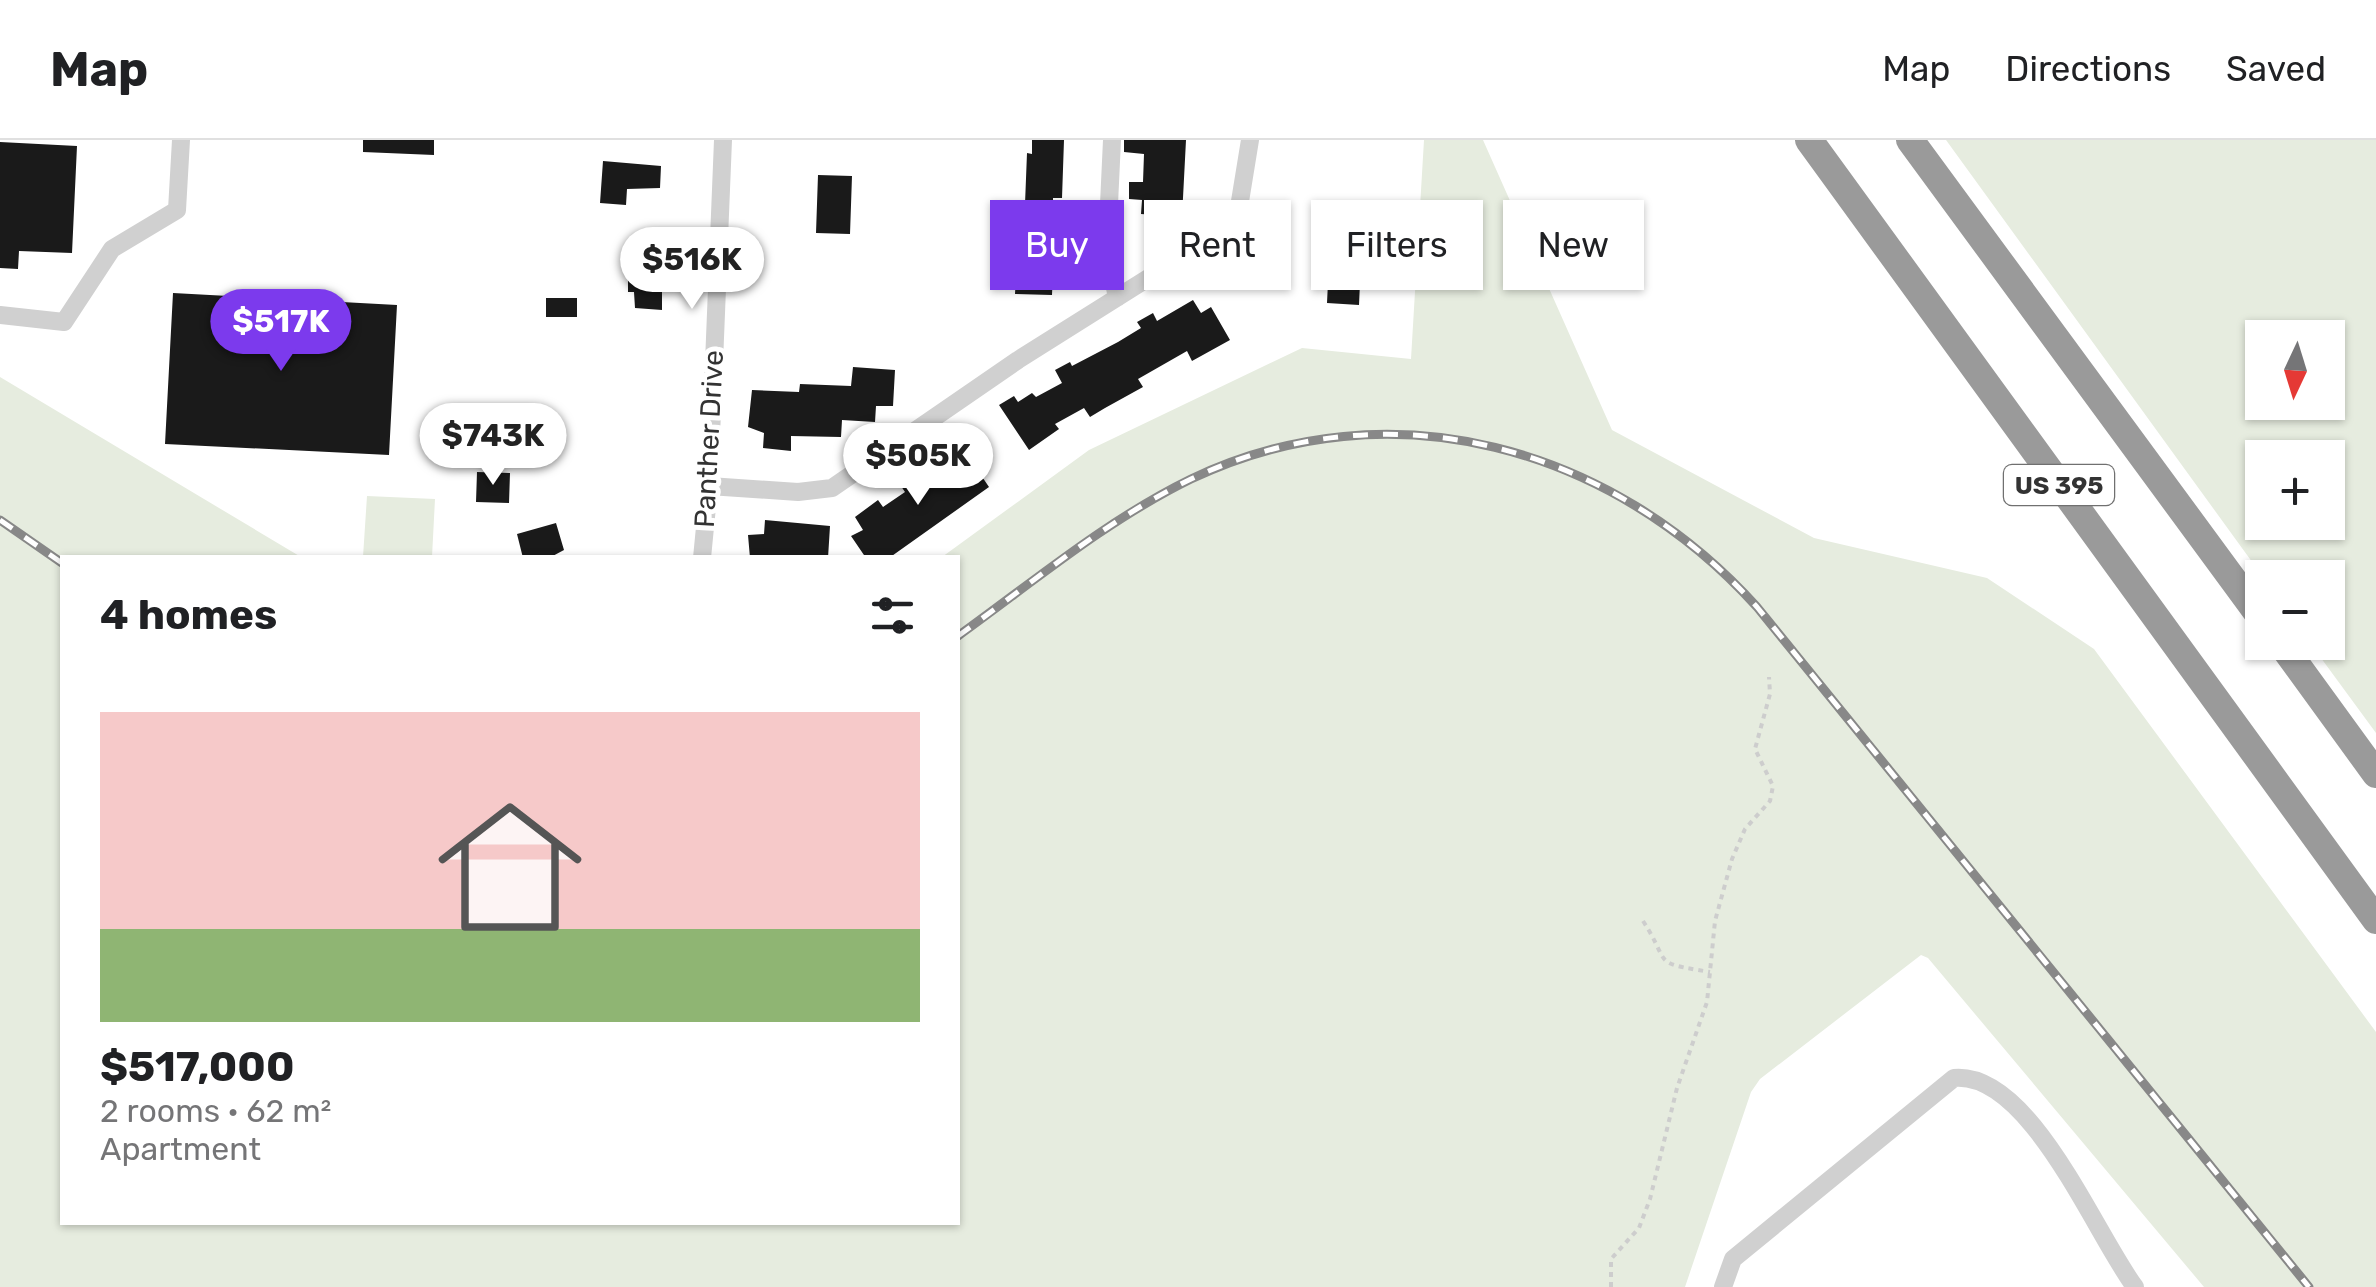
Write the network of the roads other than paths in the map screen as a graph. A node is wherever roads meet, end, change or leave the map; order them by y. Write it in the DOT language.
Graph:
graph roads {
  1 [pos="181,140"];
  2 [pos="723,140"];
  3 [pos="1112,140"];
  4 [pos="1250,140"];
  5 [pos="1809,140"];
  6 [pos="1910,140"];
  7 [pos="1926,140"];
  8 [pos="2009,272"];
  9 [pos="1117,298"];
  10 [pos="0,315"];
  11 [pos="709,486"];
  12 [pos="702,555"];
  13 [pos="2245,596"];
  14 [pos="2293,660"];
  15 [pos="2376,774"];
  16 [pos="2376,920"];
  17 [pos="1723,1287"];
  18 [pos="2135,1287"];
  1 -- 10 [label="street"];
  2 -- 11 [label="street, Panther Drive"];
  3 -- 9 [label="street"];
  4 -- 9 [label="street"];
  5 -- 16 [label="highway, US 395"];
  6 -- 8 [label="highway, US 395"];
  7 -- 8 [label="highway"];
  8 -- 13 [label="highway, US 395"];
  9 -- 11 [label="street"];
  11 -- 12 [label="street, Panther Drive"];
  14 -- 15 [label="highway"];
  17 -- 18 [label="street"];
}
